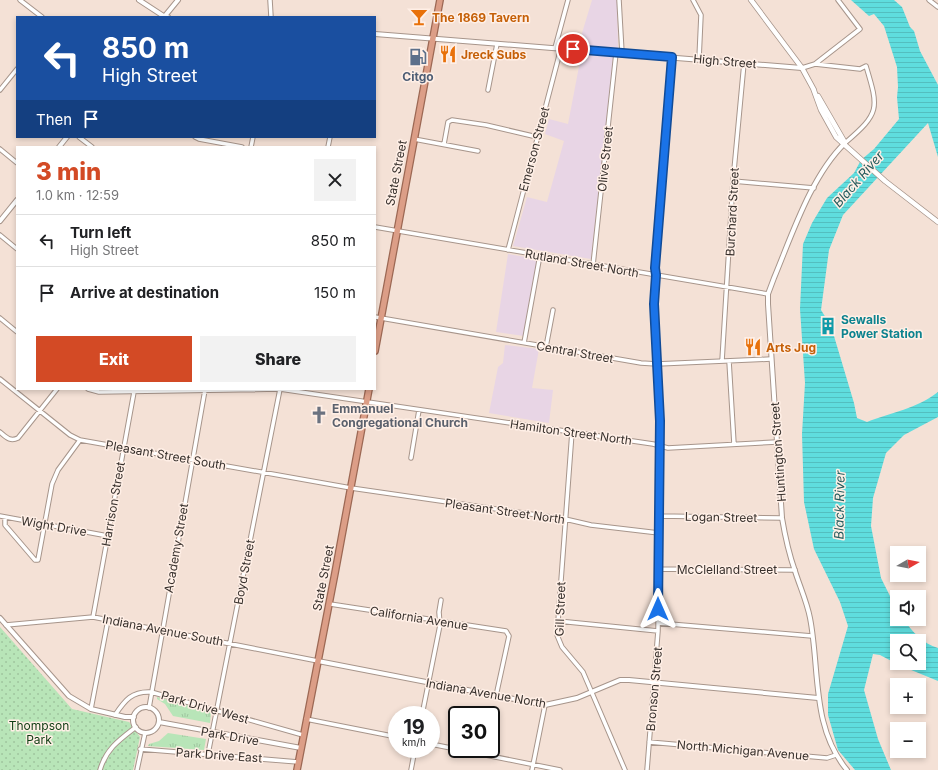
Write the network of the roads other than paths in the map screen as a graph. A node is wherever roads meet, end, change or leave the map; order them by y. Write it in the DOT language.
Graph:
graph roads {
  1 [pos="20,0"];
  2 [pos="139,0"];
  3 [pos="178,0"];
  4 [pos="270,0"];
  5 [pos="440,0"];
  6 [pos="568,0"];
  7 [pos="619,0"];
  8 [pos="693,0"];
  9 [pos="751,0"];
  10 [pos="838,0"];
  11 [pos="929,0"];
  12 [pos="938,7"];
  13 [pos="41,16"];
  14 [pos="163,16"];
  15 [pos="166,16"];
  16 [pos="271,16"];
  17 [pos="376,34"];
  18 [pos="432,38"];
  19 [pos="497,44"];
  20 [pos="555,48"];
  21 [pos="561,48"];
  22 [pos="616,53"];
  23 [pos="622,53"];
  24 [pos="672,57"];
  25 [pos="699,59"];
  26 [pos="744,63"];
  27 [pos="815,64"];
  28 [pos="802,68"];
  29 [pos="16,70"];
  30 [pos="0,90"];
  31 [pos="488,90"];
  32 [pos="537,137"];
  33 [pos="66,138"];
  34 [pos="80,138"];
  35 [pos="196,138"];
  36 [pos="414,138"];
  37 [pos="845,143"];
  38 [pos="444,144"];
  39 [pos="60,146"];
  40 [pos="91,146"];
  41 [pos="236,146"];
  42 [pos="0,149"];
  43 [pos="478,151"];
  44 [pos="16,162"];
  45 [pos="733,181"];
  46 [pos="814,188"];
  47 [pos="16,201"];
  48 [pos="0,221"];
  49 [pos="938,222"];
  50 [pos="376,228"];
  51 [pos="396,231"];
  52 [pos="0,235"];
  53 [pos="16,248"];
  54 [pos="508,250"];
  55 [pos="540,255"];
  56 [pos="593,265"];
  57 [pos="656,275"];
  58 [pos="727,287"];
  59 [pos="768,294"];
  60 [pos="553,310"];
  61 [pos="0,318"];
  62 [pos="378,318"];
  63 [pos="16,331"];
  64 [pos="376,340"];
  65 [pos="524,343"];
  66 [pos="546,346"];
  67 [pos="771,359"];
  68 [pos="722,361"];
  69 [pos="729,361"];
  70 [pos="657,364"];
  71 [pos="0,379"];
  72 [pos="57,390"];
  73 [pos="92,390"];
  74 [pos="157,390"];
  75 [pos="205,390"];
  76 [pos="280,390"];
  77 [pos="287,390"];
  78 [pos="368,390"];
  79 [pos="134,392"];
  80 [pos="366,402"];
  81 [pos="420,410"];
  82 [pos="40,411"];
  83 [pos="0,432"];
  84 [pos="572,432"];
  85 [pos="80,440"];
  86 [pos="777,442"];
  87 [pos="734,444"];
  88 [pos="660,447"];
  89 [pos="124,448"];
  90 [pos="410,458"];
  91 [pos="192,460"];
  92 [pos="264,472"];
  93 [pos="351,488"];
  94 [pos="659,516"];
  95 [pos="2,517"];
  96 [pos="782,518"];
  97 [pos="565,519"];
  98 [pos="45,524"];
  99 [pos="659,533"];
  100 [pos="108,536"];
  101 [pos="658,569"];
  102 [pos="795,570"];
  103 [pos="441,600"];
  104 [pos="330,604"];
  105 [pos="93,617"];
  106 [pos="0,618"];
  107 [pos="108,620"];
  108 [pos="440,621"];
  109 [pos="558,621"];
  110 [pos="658,623"];
  111 [pos="6,625"];
  112 [pos="161,629"];
  113 [pos="658,631"];
  114 [pos="812,636"];
  115 [pos="230,643"];
  116 [pos="318,661"];
  117 [pos="655,682"];
  118 [pos="429,683"];
  119 [pos="151,692"];
  120 [pos="591,692"];
  121 [pos="496,696"];
  122 [pos="818,698"];
  123 [pos="545,705"];
  124 [pos="424,706"];
  125 [pos="149,708"];
  126 [pos="92,709"];
  127 [pos="217,711"];
  128 [pos="115,715"];
  129 [pos="134,717"];
  130 [pos="306,718"];
  131 [pos="159,722"];
  132 [pos="136,727"];
  133 [pos="145,733"];
  134 [pos="212,733"];
  135 [pos="303,735"];
  136 [pos="388,735"];
  137 [pos="649,742"];
  138 [pos="440,746"];
  139 [pos="301,748"];
  140 [pos="140,750"];
  141 [pos="208,754"];
  142 [pos="836,755"];
  143 [pos="413,758"];
  144 [pos="298,762"];
  145 [pos="533,764"];
  146 [pos="100,770"];
  147 [pos="137,770"];
  148 [pos="297,770"];
  149 [pos="411,770"];
  150 [pos="532,770"];
  151 [pos="560,770"];
  152 [pos="625,770"];
  153 [pos="647,770"];
  154 [pos="847,770"];
  1 -- 13 [label="street"];
  2 -- 14 [label="street"];
  3 -- 15 [label="street"];
  4 -- 16 [label="street"];
  5 -- 18 [label="highway, State Street"];
  6 -- 20 [label="street"];
  7 -- 23 [label="street"];
  8 -- 25 [label="street"];
  9 -- 28 [label="main road"];
  10 -- 27 [label="street"];
  11 -- 12 [label="street"];
  17 -- 18 [label="street, High Street"];
  18 -- 19 [label="street, High Street"];
  18 -- 36 [label="highway, State Street"];
  19 -- 20 [label="street, High Street"];
  19 -- 31 [label="street"];
  20 -- 21 [label="street, High Street"];
  21 -- 22 [label="street, High Street"];
  21 -- 32 [label="street, Emerson Street"];
  22 -- 23 [label="street, High Street"];
  22 -- 56 [label="street, Olive Street"];
  23 -- 24 [label="street, High Street"];
  24 -- 25 [label="street, High Street"];
  24 -- 57 [label="street, Bronson Street"];
  25 -- 26 [label="street, High Street"];
  26 -- 28 [label="street, High Street"];
  26 -- 45 [label="street, Burchard Street"];
  27 -- 28 [label="street"];
  27 -- 37 [label="street"];
  28 -- 37 [label="main road"];
  29 -- 30 [label="street"];
  32 -- 38 [label="street"];
  32 -- 54 [label="street, Emerson Street"];
  33 -- 39 [label="street"];
  34 -- 40 [label="street"];
  35 -- 41 [label="street"];
  36 -- 38 [label="street"];
  36 -- 51 [label="highway, State Street"];
  37 -- 46 [label="street, Huntington Street"];
  37 -- 49 [label="main road"];
  38 -- 43 [label="street"];
  42 -- 44 [label="street"];
  45 -- 46 [label="street"];
  45 -- 58 [label="street, Burchard Street"];
  46 -- 59 [label="street, Huntington Street"];
  47 -- 48 [label="street"];
  50 -- 51 [label="street, Rutland Street North"];
  51 -- 54 [label="street, Rutland Street North"];
  51 -- 62 [label="highway, State Street"];
  52 -- 53 [label="street"];
  54 -- 55 [label="street, Rutland Street North"];
  55 -- 56 [label="street, Rutland Street North"];
  55 -- 65 [label="street"];
  56 -- 57 [label="street, Rutland Street North"];
  57 -- 58 [label="street, Rutland Street North"];
  57 -- 70 [label="street, Bronson Street"];
  58 -- 59 [label="street, Rutland Street North"];
  58 -- 68 [label="street, Burchard Street"];
  59 -- 67 [label="street, Huntington Street"];
  60 -- 66 [label="street"];
  61 -- 63 [label="street"];
  62 -- 64 [label="highway, State Street"];
  62 -- 65 [label="street, Central Street"];
  65 -- 66 [label="street, Central Street"];
  66 -- 70 [label="street, Central Street"];
  67 -- 69 [label="street, Central Street"];
  67 -- 86 [label="street, Huntington Street"];
  68 -- 69 [label="street, Central Street"];
  68 -- 70 [label="street, Central Street"];
  69 -- 87 [label="street"];
  70 -- 88 [label="street, Bronson Street"];
  71 -- 82 [label="street, Pleasant Street South"];
  72 -- 82 [label="street"];
  73 -- 79 [label="street, Hamilton Street North"];
  74 -- 75 [label="street, Hamilton Street North"];
  74 -- 79 [label="street, Hamilton Street North"];
  75 -- 91 [label="street, Academy Street"];
  76 -- 92 [label="street, Boyd Street"];
  77 -- 80 [label="street, Hamilton Street North"];
  78 -- 80 [label="highway, State Street"];
  79 -- 89 [label="street, Harrison Street"];
  80 -- 81 [label="street, Hamilton Street North"];
  80 -- 93 [label="highway, State Street"];
  81 -- 84 [label="street, Hamilton Street North"];
  81 -- 90 [label="street"];
  82 -- 83 [label="street"];
  82 -- 85 [label="street, Pleasant Street South"];
  84 -- 88 [label="street, Hamilton Street North"];
  84 -- 97 [label="street, Gill Street"];
  85 -- 89 [label="street, Pleasant Street South"];
  85 -- 98 [label="street"];
  86 -- 87 [label="street, Hamilton Street North"];
  86 -- 96 [label="street, Huntington Street"];
  87 -- 88 [label="street, Hamilton Street North"];
  88 -- 94 [label="street, Bronson Street"];
  89 -- 91 [label="street, Pleasant Street South"];
  89 -- 100 [label="street, Harrison Street"];
  91 -- 92 [label="street, Pleasant Street South"];
  91 -- 112 [label="street, Academy Street"];
  92 -- 93 [label="street, Pleasant Street South"];
  92 -- 115 [label="street, Boyd Street"];
  93 -- 97 [label="street, Pleasant Street North"];
  93 -- 104 [label="highway, State Street"];
  94 -- 96 [label="street, Logan Street"];
  94 -- 99 [label="street, Bronson Street"];
  95 -- 98 [label="street, Wight Drive"];
  95 -- 98 [label="street"];
  96 -- 102 [label="street, Huntington Street"];
  97 -- 99 [label="street, Pleasant Street North"];
  97 -- 109 [label="street, Gill Street"];
  98 -- 100 [label="street, Wight Drive"];
  99 -- 101 [label="street, Bronson Street"];
  100 -- 105 [label="street, Harrison Street"];
  101 -- 102 [label="street, McClelland Street"];
  101 -- 110 [label="street, Bronson Street"];
  102 -- 114 [label="street, Huntington Street"];
  103 -- 108 [label="street"];
  104 -- 108 [label="street, California Avenue"];
  104 -- 116 [label="highway, State Street"];
  105 -- 107 [label="street, Indiana Avenue South"];
  105 -- 111 [label="street, Indiana Avenue South"];
  106 -- 111 [label="street"];
  107 -- 112 [label="street, Indiana Avenue South"];
  107 -- 126 [label="street"];
  108 -- 118 [label="street"];
  108 -- 121 [label="street, California Avenue"];
  109 -- 113 [label="street"];
  109 -- 120 [label="street, Gill Street"];
  110 -- 113 [label="street, Bronson Street"];
  110 -- 114 [label="street"];
  111 -- 126 [label="street"];
  112 -- 115 [label="street, Indiana Avenue South"];
  112 -- 119 [label="street, Academy Street"];
  113 -- 117 [label="street, Bronson Street"];
  114 -- 122 [label="street, Huntington Street"];
  115 -- 116 [label="street, Indiana Avenue South"];
  115 -- 127 [label="street, Boyd Street"];
  116 -- 118 [label="street, Indiana Avenue North"];
  116 -- 130 [label="highway, State Street"];
  117 -- 120 [label="street, Indiana Avenue North"];
  117 -- 122 [label="street, Indiana Avenue North"];
  117 -- 137 [label="street, Bronson Street"];
  118 -- 121 [label="street, Indiana Avenue North"];
  118 -- 124 [label="street"];
  119 -- 125 [label="street, Academy Street"];
  119 -- 127 [label="street, Park Drive West"];
  119 -- 128 [label="street, Park Drive West"];
  120 -- 123 [label="street, Indiana Avenue North"];
  120 -- 152 [label="street, Gill Street"];
  121 -- 123 [label="street, Indiana Avenue North"];
  122 -- 142 [label="street, Huntington Street"];
  123 -- 145 [label="street"];
  125 -- 129 [label="street"];
  125 -- 131 [label="street"];
  126 -- 128 [label="street"];
  127 -- 134 [label="street, Boyd Street"];
  127 -- 135 [label="street, Park Drive West"];
  128 -- 129 [label="street"];
  129 -- 132 [label="street"];
  130 -- 135 [label="highway, State Street"];
  130 -- 136 [label="street"];
  131 -- 133 [label="street"];
  131 -- 134 [label="street, Park Drive"];
  132 -- 133 [label="street"];
  132 -- 146 [label="street"];
  133 -- 140 [label="street"];
  134 -- 139 [label="street, Park Drive"];
  134 -- 141 [label="street, Boyd Street"];
  135 -- 139 [label="highway, State Street"];
  137 -- 142 [label="street, North Michigan Avenue"];
  137 -- 153 [label="street, Bronson Street"];
  138 -- 145 [label="street"];
  139 -- 144 [label="highway, State Street"];
  140 -- 141 [label="street, Park Drive East"];
  140 -- 147 [label="street"];
  141 -- 144 [label="street, Park Drive East"];
  142 -- 154 [label="street, Huntington Street"];
  143 -- 149 [label="street"];
  144 -- 148 [label="highway, State Street"];
  145 -- 150 [label="street"];
  145 -- 151 [label="street"];
}
